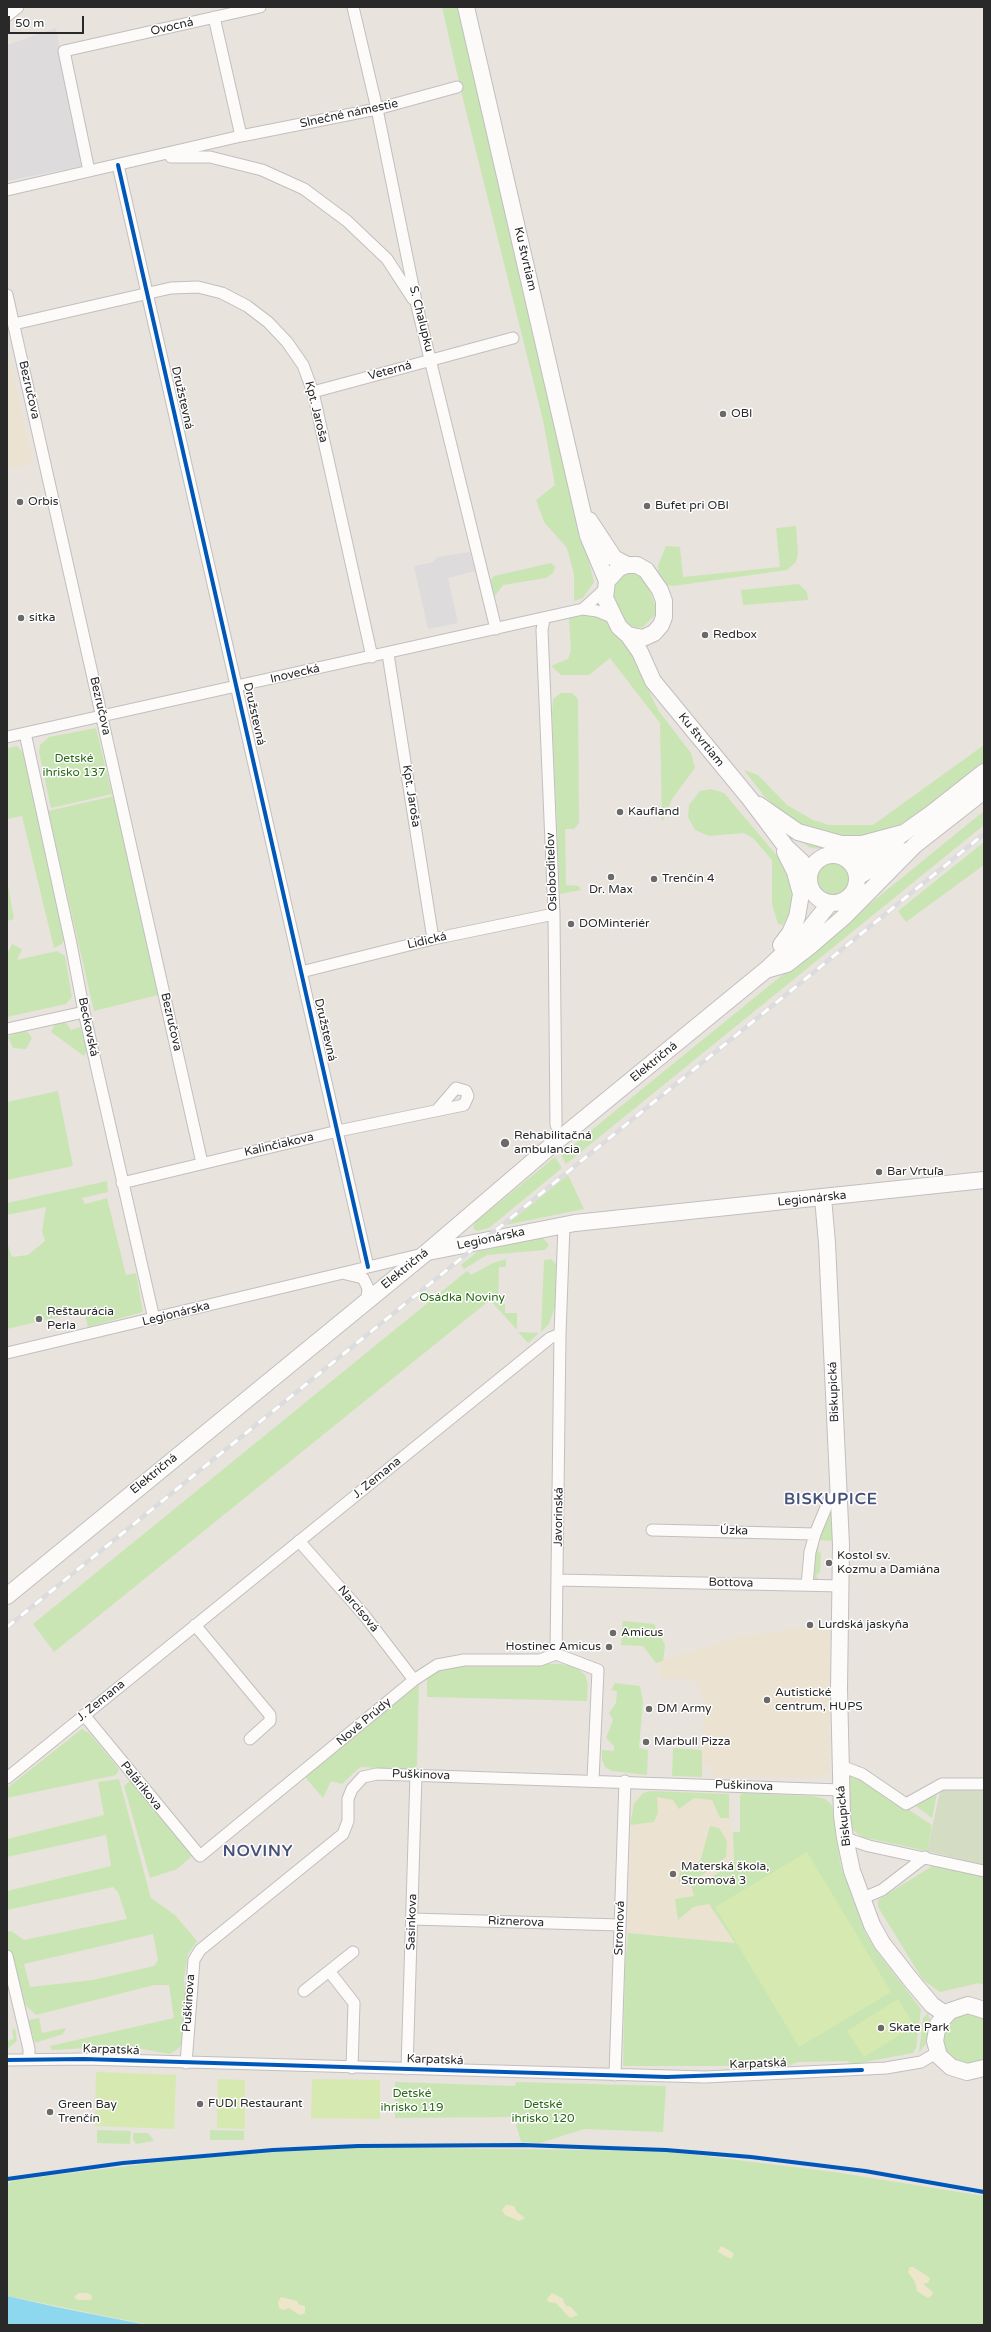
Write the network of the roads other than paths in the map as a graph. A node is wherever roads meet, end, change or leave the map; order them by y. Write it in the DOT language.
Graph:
graph roads {
  1 [pos="18,7"];
  2 [pos="260,7"];
  3 [pos="353,7"];
  4 [pos="466,7"];
  5 [pos="7,16"];
  6 [pos="214,17"];
  7 [pos="457,87"];
  8 [pos="377,110"];
  9 [pos="241,136"];
  10 [pos="155,157"];
  11 [pos="118,165"];
  12 [pos="89,171"];
  13 [pos="7,190"];
  14 [pos="149,294"];
  15 [pos="7,295"];
  16 [pos="417,306"];
  17 [pos="14,324"];
  18 [pos="513,338"];
  19 [pos="432,360"];
  20 [pos="313,392"];
  21 [pos="584,512"];
  22 [pos="627,565"];
  23 [pos="606,585"];
  24 [pos="583,609"];
  25 [pos="614,618"];
  26 [pos="544,619"];
  27 [pos="496,630"];
  28 [pos="654,633"];
  29 [pos="628,635"];
  30 [pos="388,654"];
  31 [pos="372,657"];
  32 [pos="653,681"];
  33 [pos="238,687"];
  34 [pos="103,717"];
  35 [pos="25,733"];
  36 [pos="7,737"];
  37 [pos="984,772"];
  38 [pos="984,791"];
  39 [pos="750,799"];
  40 [pos="774,831"];
  41 [pos="903,833"];
  42 [pos="915,844"];
  43 [pos="822,857"];
  44 [pos="848,860"];
  45 [pos="809,875"];
  46 [pos="857,876"];
  47 [pos="814,894"];
  48 [pos="830,903"];
  49 [pos="554,914"];
  50 [pos="798,937"];
  51 [pos="434,939"];
  52 [pos="767,969"];
  53 [pos="301,972"];
  54 [pos="84,1012"];
  55 [pos="7,1029"];
  56 [pos="437,1110"];
  57 [pos="556,1125"];
  58 [pos="338,1131"];
  59 [pos="202,1164"];
  60 [pos="984,1180"];
  61 [pos="122,1183"];
  62 [pos="823,1198"];
  63 [pos="476,1210"];
  64 [pos="564,1224"];
  65 [pos="494,1238"];
  66 [pos="427,1252"];
  67 [pos="368,1267"];
  68 [pos="342,1274"];
  69 [pos="367,1300"];
  70 [pos="154,1319"];
  71 [pos="560,1334"];
  72 [pos="7,1353"];
  73 [pos="838,1495"];
  74 [pos="652,1530"];
  75 [pos="815,1534"];
  76 [pos="300,1540"];
  77 [pos="557,1580"];
  78 [pos="807,1585"];
  79 [pos="842,1586"];
  80 [pos="7,1596"];
  81 [pos="195,1624"];
  82 [pos="556,1654"];
  83 [pos="414,1680"];
  84 [pos="84,1715"];
  85 [pos="250,1739"];
  86 [pos="841,1766"];
  87 [pos="416,1775"];
  88 [pos="7,1778"];
  89 [pos="593,1780"];
  90 [pos="625,1781"];
  91 [pos="984,1784"];
  92 [pos="841,1790"];
  93 [pos="845,1838"];
  94 [pos="200,1856"];
  95 [pos="925,1857"];
  96 [pos="984,1871"];
  97 [pos="861,1899"];
  98 [pos="412,1919"];
  99 [pos="620,1925"];
  100 [pos="354,1952"];
  101 [pos="7,1956"];
  102 [pos="329,1971"];
  103 [pos="304,1991"];
  104 [pos="984,2010"];
  105 [pos="945,2014"];
  106 [pos="938,2052"];
  107 [pos="29,2059"];
  108 [pos="7,2060"];
  109 [pos="186,2063"];
  110 [pos="352,2068"];
  111 [pos="984,2068"];
  112 [pos="407,2070"];
  113 [pos="615,2075"];
  1 -- 5 [label="street"];
  2 -- 6 [label="street, Ovocná"];
  3 -- 8 [label="street, S. Chalupku"];
  4 -- 21 [label="street, Ku štvrtiam"];
  6 -- 9 [label="street"];
  6 -- 12 [label="street, Ovocná"];
  7 -- 8 [label="street, Slnečné námestie"];
  8 -- 9 [label="street, Slnečné námestie"];
  8 -- 16 [label="street, S. Chalupku"];
  9 -- 10 [label="street, Slnečné námestie"];
  10 -- 11 [label="street, Slnečné námestie"];
  10 -- 16 [label="street, Slnečné námestie"];
  11 -- 12 [label="street"];
  11 -- 14 [label="street, Družstevná"];
  12 -- 13 [label="street"];
  14 -- 17 [label="street, Kpt. Jaroša"];
  14 -- 20 [label="street, Kpt. Jaroša"];
  14 -- 33 [label="street, Družstevná"];
  15 -- 17 [label="street, Bezručova"];
  16 -- 19 [label="street, S. Chalupku"];
  17 -- 34 [label="street, Bezručova"];
  18 -- 19 [label="street, Veterná"];
  19 -- 20 [label="street, Veterná"];
  19 -- 27 [label="street, S. Chalupku"];
  20 -- 31 [label="street, Kpt. Jaroša"];
  21 -- 22 [label="street, Ku štvrtiam"];
  21 -- 23 [label="street, Ku štvrtiam"];
  22 -- 23 [label="street"];
  22 -- 28 [label="street, Ku štvrtiam"];
  23 -- 24 [label="street, Inovecká"];
  23 -- 25 [label="street, Ku štvrtiam"];
  24 -- 25 [label="street, Inovecká"];
  24 -- 26 [label="street, Inovecká"];
  25 -- 29 [label="street, Ku štvrtiam"];
  26 -- 27 [label="street, Inovecká"];
  26 -- 49 [label="street, Osloboditeľov"];
  27 -- 30 [label="street, Inovecká"];
  28 -- 29 [label="street"];
  28 -- 32 [label="street, Ku štvrtiam"];
  29 -- 32 [label="street, Ku štvrtiam"];
  30 -- 31 [label="street, Inovecká"];
  30 -- 51 [label="street, Kpt. Jaroša"];
  31 -- 33 [label="street, Inovecká"];
  32 -- 39 [label="street, Ku štvrtiam"];
  33 -- 34 [label="street, Inovecká"];
  33 -- 53 [label="street, Družstevná"];
  34 -- 35 [label="street, Inovecká"];
  34 -- 59 [label="street, Bezručova"];
  35 -- 36 [label="street, Inovecká"];
  35 -- 54 [label="street, Beckovská"];
  37 -- 41 [label="street"];
  38 -- 42 [label="street"];
  39 -- 40 [label="street, Ku štvrtiam"];
  39 -- 41 [label="street, Ku štvrtiam"];
  40 -- 43 [label="street, Ku štvrtiam"];
  40 -- 45 [label="street, Ku štvrtiam"];
  40 -- 52 [label="street"];
  41 -- 44 [label="street"];
  42 -- 46 [label="street"];
  42 -- 52 [label="street"];
  43 -- 44 [label="street"];
  43 -- 45 [label="street"];
  44 -- 46 [label="street"];
  45 -- 47 [label="street"];
  46 -- 48 [label="street"];
  47 -- 48 [label="street"];
  47 -- 50 [label="street, Električná"];
  48 -- 50 [label="street, Električná"];
  49 -- 51 [label="street, Lidická"];
  49 -- 57 [label="street, Osloboditeľov"];
  50 -- 52 [label="street, Električná"];
  51 -- 53 [label="street, Lidická"];
  52 -- 63 [label="street, Električná"];
  53 -- 58 [label="street, Družstevná"];
  54 -- 55 [label="street"];
  54 -- 61 [label="street, Beckovská"];
  56 -- 58 [label="street, Kalinčiakova"];
  58 -- 59 [label="street, Kalinčiakova"];
  58 -- 67 [label="street, Družstevná"];
  59 -- 61 [label="street, Kalinčiakova"];
  60 -- 62 [label="street, Legionárska"];
  61 -- 70 [label="street, Beckovská"];
  62 -- 64 [label="street, Legionárska"];
  62 -- 73 [label="street, Biskupická"];
  63 -- 65 [label="street"];
  63 -- 66 [label="street, Električná"];
  64 -- 65 [label="street, Legionárska"];
  64 -- 71 [label="street, Javorinská"];
  65 -- 66 [label="street, Legionárska"];
  66 -- 67 [label="street, Legionárska"];
  66 -- 69 [label="street, Električná"];
  67 -- 68 [label="street, Legionárska"];
  68 -- 69 [label="street"];
  68 -- 70 [label="street, Legionárska"];
  69 -- 80 [label="street, Električná"];
  70 -- 72 [label="street, Legionárska"];
  71 -- 76 [label="street, J. Zemana"];
  71 -- 77 [label="street, Javorinská"];
  73 -- 75 [label="street"];
  73 -- 79 [label="street, Biskupická"];
  74 -- 75 [label="street, Úzka"];
  75 -- 78 [label="street"];
  76 -- 81 [label="street, J. Zemana"];
  76 -- 83 [label="street, Narcisová"];
  77 -- 78 [label="street, Bottova"];
  77 -- 82 [label="street, Javorinská"];
  78 -- 79 [label="street"];
  79 -- 86 [label="street, Biskupická"];
  81 -- 84 [label="street, J. Zemana"];
  81 -- 85 [label="street"];
  82 -- 83 [label="street, Nové Prúdy"];
  82 -- 89 [label="street"];
  83 -- 94 [label="street, Nové Prúdy"];
  84 -- 88 [label="street, J. Zemana"];
  84 -- 94 [label="street, Palárikova"];
  86 -- 91 [label="street"];
  86 -- 92 [label="street, Biskupická"];
  87 -- 89 [label="street, Puškinova"];
  87 -- 98 [label="street, Sasinkova"];
  87 -- 109 [label="street, Puškinova"];
  89 -- 90 [label="street, Puškinova"];
  90 -- 92 [label="street, Puškinova"];
  90 -- 99 [label="street, Stromová"];
  92 -- 93 [label="street, Biskupická"];
  93 -- 95 [label="street"];
  93 -- 97 [label="street, Biskupická"];
  95 -- 96 [label="street"];
  95 -- 97 [label="street"];
  97 -- 105 [label="street, Biskupická"];
  98 -- 99 [label="street, Riznerova"];
  98 -- 112 [label="street, Sasinkova"];
  99 -- 113 [label="street, Stromová"];
  100 -- 102 [label="street"];
  101 -- 107 [label="street"];
  102 -- 103 [label="street"];
  102 -- 110 [label="street"];
  104 -- 105 [label="street"];
  105 -- 106 [label="street"];
  106 -- 111 [label="street"];
  106 -- 113 [label="street, Karpatská"];
  107 -- 108 [label="street, Karpatská"];
  107 -- 109 [label="street, Karpatská"];
  109 -- 110 [label="street, Karpatská"];
  110 -- 112 [label="street, Karpatská"];
  112 -- 113 [label="street, Karpatská"];
}
